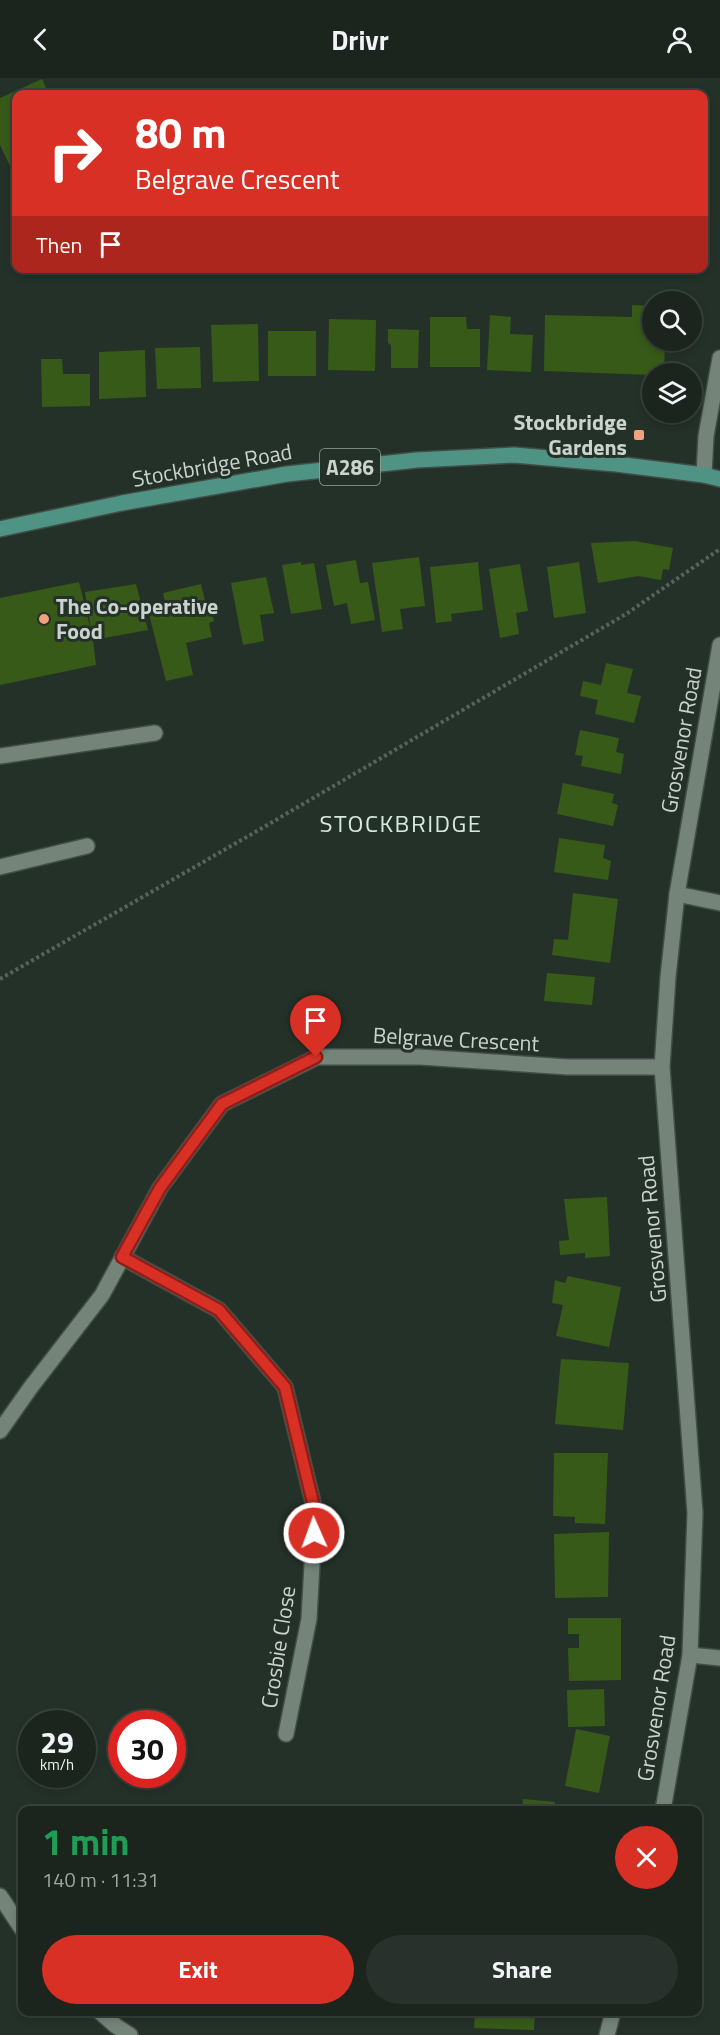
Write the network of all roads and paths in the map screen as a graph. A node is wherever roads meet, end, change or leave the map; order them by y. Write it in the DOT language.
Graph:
graph roads {
  1 [pos="720,358"];
  2 [pos="704,475"];
  3 [pos="720,479"];
  4 [pos="0,529"];
  5 [pos="720,549"];
  6 [pos="720,645"];
  7 [pos="155,733"];
  8 [pos="0,756"];
  9 [pos="87,846"];
  10 [pos="0,867"];
  11 [pos="677,894"];
  12 [pos="720,903"];
  13 [pos="0,979"];
  14 [pos="662,1067"];
  15 [pos="122,1257"];
  16 [pos="0,1431"];
  17 [pos="690,1655"];
  18 [pos="720,1658"];
  19 [pos="286,1734"];
  20 [pos="664,1806"];
  21 [pos="0,1896"];
  22 [pos="18,1923"];
  23 [pos="105,2016"];
  24 [pos="612,2016"];
  25 [pos="130,2035"];
  26 [pos="607,2035"];
  1 -- 2 [label="street"];
  2 -- 3 [label="main road, Stockbridge Road / A286"];
  2 -- 4 [label="main road, Stockbridge Road / A286"];
  5 -- 13 [label="path"];
  6 -- 11 [label="street, Grosvenor Road"];
  7 -- 8 [label="street"];
  9 -- 10 [label="street"];
  11 -- 12 [label="street"];
  11 -- 14 [label="street, Grosvenor Road"];
  14 -- 15 [label="street, Belgrave Crescent"];
  14 -- 17 [label="street, Grosvenor Road"];
  15 -- 16 [label="street, Belgrave Crescent"];
  15 -- 19 [label="street, Crosbie Close"];
  17 -- 18 [label="street"];
  17 -- 20 [label="street, Grosvenor Road"];
  21 -- 22 [label="street"];
  23 -- 25 [label="street"];
  24 -- 26 [label="street"];
}
